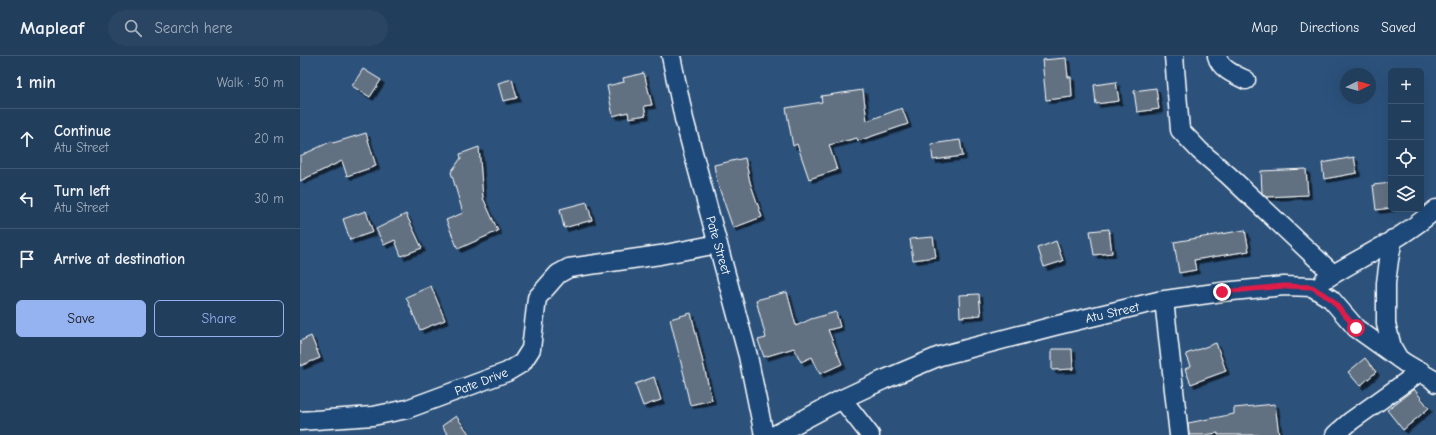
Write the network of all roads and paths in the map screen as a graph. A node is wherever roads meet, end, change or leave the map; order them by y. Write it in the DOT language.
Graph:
graph roads {
  1 [pos="671,56"];
  2 [pos="1174,56"];
  3 [pos="1217,56"];
  4 [pos="1246,80"];
  5 [pos="1436,209"];
  6 [pos="1393,239"];
  7 [pos="718,244"];
  8 [pos="1333,274"];
  9 [pos="1312,287"];
  10 [pos="1164,300"];
  11 [pos="1399,359"];
  12 [pos="1421,371"];
  13 [pos="1436,383"];
  14 [pos="842,399"];
  15 [pos="300,421"];
  16 [pos="764,435"];
  17 [pos="775,435"];
  18 [pos="870,435"];
  19 [pos="1179,435"];
  20 [pos="1335,435"];
  1 -- 7 [label="street, Pate Street"];
  2 -- 8 [label="street"];
  3 -- 4 [label="street"];
  5 -- 6 [label="street"];
  6 -- 8 [label="street"];
  6 -- 11 [label="street"];
  7 -- 15 [label="street, Pate Drive"];
  7 -- 16 [label="street, Pate Street"];
  8 -- 9 [label="street"];
  9 -- 10 [label="street, Atu Street"];
  9 -- 11 [label="street"];
  10 -- 14 [label="street, Atu Street"];
  10 -- 19 [label="street"];
  11 -- 12 [label="street"];
  12 -- 13 [label="street"];
  12 -- 20 [label="street"];
  14 -- 17 [label="street, Atu Street"];
  14 -- 18 [label="street"];
}
